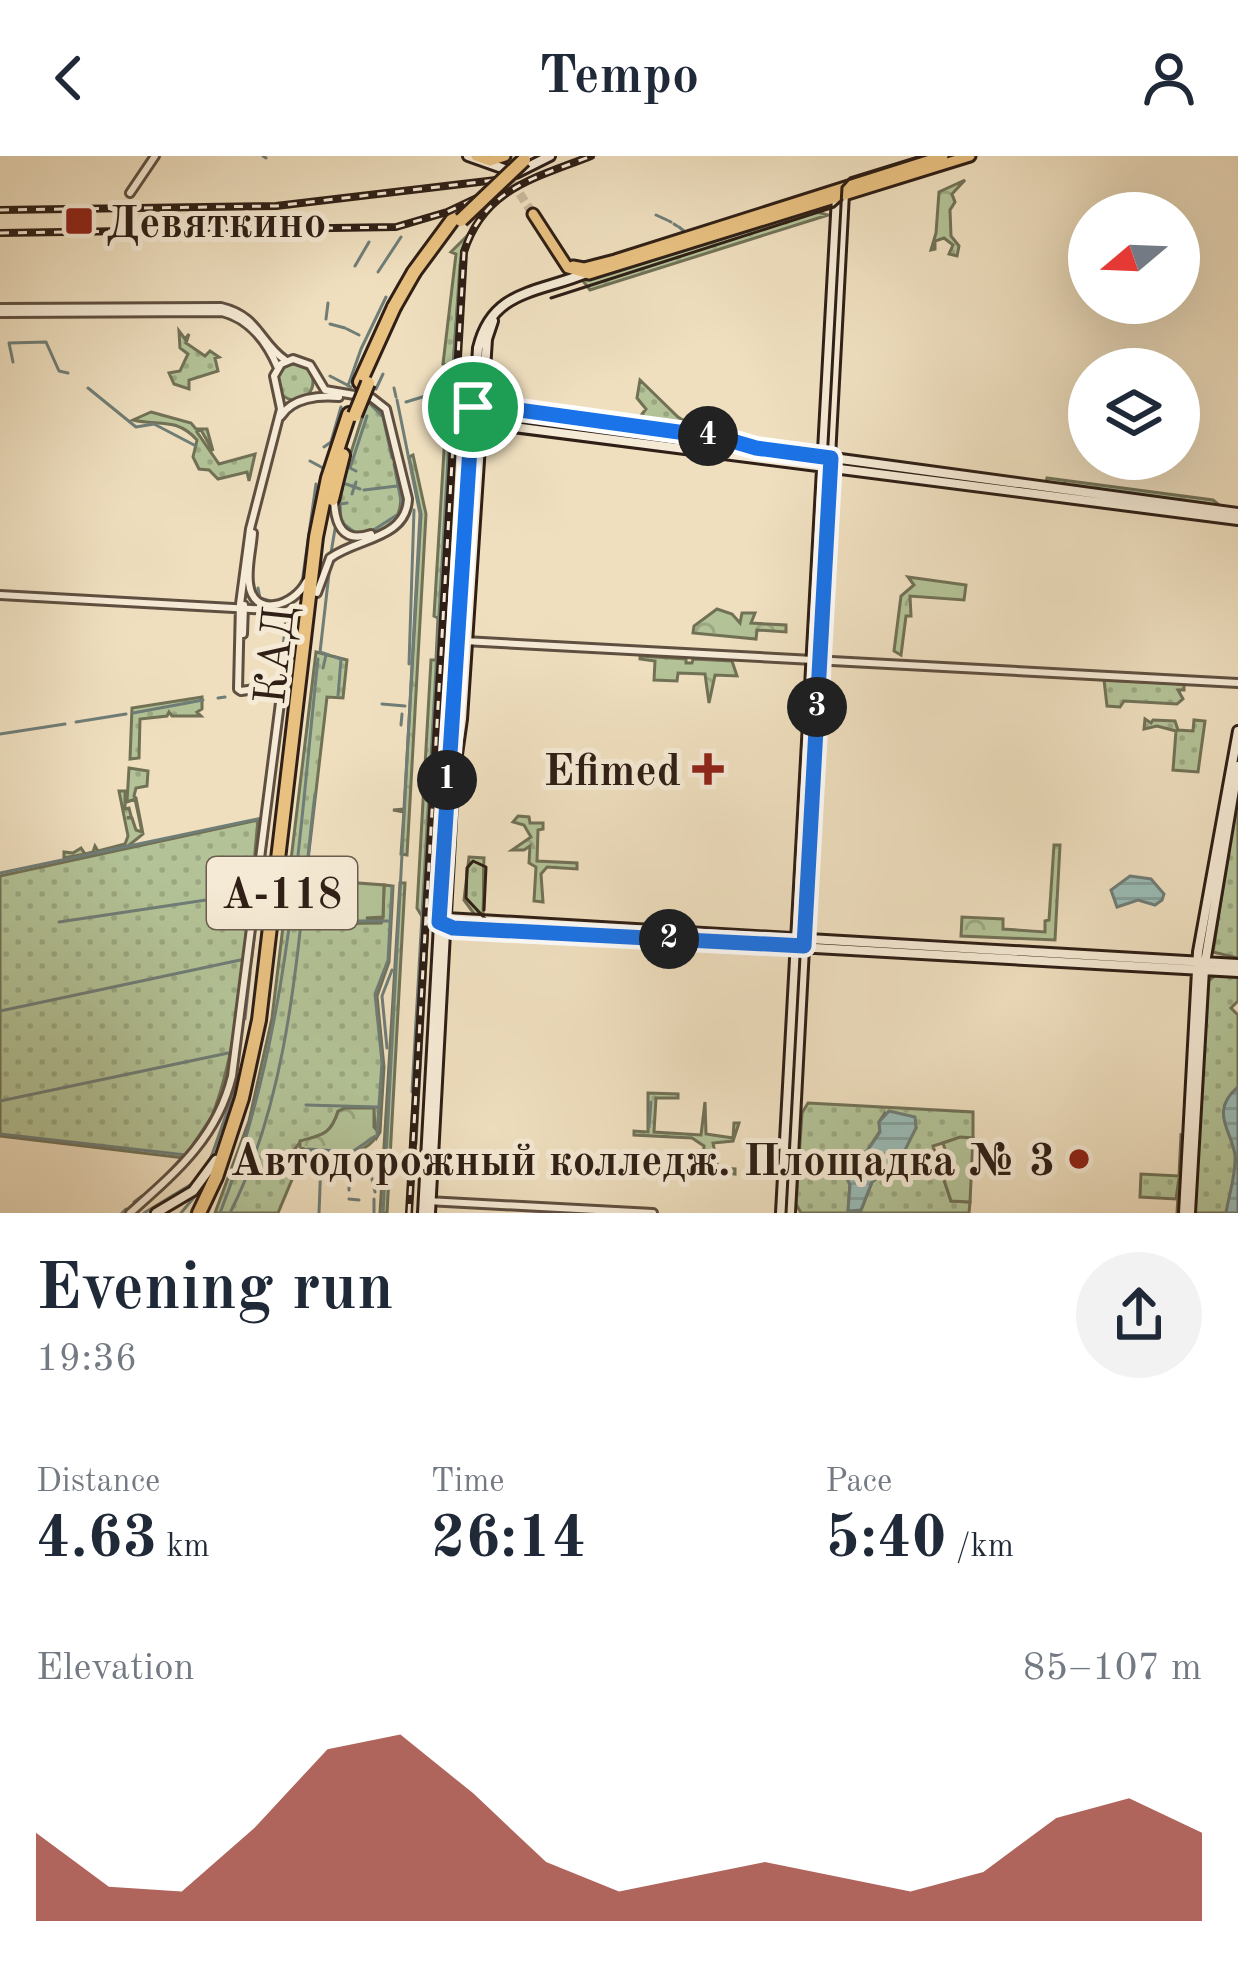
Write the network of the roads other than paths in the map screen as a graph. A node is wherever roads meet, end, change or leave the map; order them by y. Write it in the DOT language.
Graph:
graph roads {
  1 [pos="155,156"];
  2 [pos="472,156"];
  3 [pos="505,156"];
  4 [pos="550,156"];
  5 [pos="943,156"];
  6 [pos="970,156"];
  7 [pos="524,157"];
  8 [pos="130,193"];
  9 [pos="840,193"];
  10 [pos="695,237"];
  11 [pos="615,260"];
  12 [pos="563,263"];
  13 [pos="607,270"];
  14 [pos="583,274"];
  15 [pos="560,282"];
  16 [pos="0,311"];
  17 [pos="289,360"];
  18 [pos="278,368"];
  19 [pos="316,375"];
  20 [pos="277,393"];
  21 [pos="306,400"];
  22 [pos="296,403"];
  23 [pos="506,409"];
  24 [pos="476,410"];
  25 [pos="352,414"];
  26 [pos="279,418"];
  27 [pos="482,423"];
  28 [pos="614,424"];
  29 [pos="502,426"];
  30 [pos="612,439"];
  31 [pos="778,454"];
  32 [pos="826,461"];
  33 [pos="334,490"];
  34 [pos="1238,516"];
  35 [pos="254,524"];
  36 [pos="312,569"];
  37 [pos="0,593"];
  38 [pos="316,593"];
  39 [pos="241,606"];
  40 [pos="463,641"];
  41 [pos="816,660"];
  42 [pos="301,668"];
  43 [pos="1238,683"];
  44 [pos="1238,731"];
  45 [pos="1238,766"];
  46 [pos="443,922"];
  47 [pos="800,941"];
  48 [pos="1201,964"];
  49 [pos="1238,968"];
  50 [pos="242,1098"];
  51 [pos="427,1206"];
  52 [pos="130,1213"];
  53 [pos="156,1213"];
  54 [pos="199,1213"];
  55 [pos="208,1213"];
  56 [pos="593,1213"];
  57 [pos="653,1213"];
  58 [pos="785,1213"];
  59 [pos="1186,1213"];
  1 -- 8 [label="street"];
  2 -- 3 [label="main road"];
  2 -- 4 [label="main road"];
  5 -- 9 [label="main road"];
  6 -- 9 [label="main road"];
  7 -- 25 [label="highway, КАД / А-118, bridge"];
  9 -- 10 [label="main road"];
  9 -- 32 [label="main road"];
  10 -- 11 [label="main road"];
  10 -- 13 [label="main road"];
  11 -- 12 [label="main road"];
  11 -- 14 [label="main road"];
  12 -- 14 [label="main road"];
  12 -- 15 [label="main road"];
  13 -- 14 [label="main road"];
  13 -- 24 [label="main road"];
  14 -- 15 [label="main road"];
  15 -- 24 [label="main road"];
  16 -- 17 [label="street"];
  16 -- 18 [label="street"];
  17 -- 18 [label="street"];
  17 -- 19 [label="street"];
  18 -- 20 [label="street"];
  19 -- 21 [label="street"];
  19 -- 38 [label="street"];
  20 -- 22 [label="street"];
  20 -- 26 [label="street"];
  21 -- 22 [label="street"];
  21 -- 33 [label="street"];
  22 -- 26 [label="street"];
  23 -- 24 [label="main road"];
  23 -- 28 [label="main road"];
  23 -- 29 [label="main road"];
  24 -- 27 [label="main road"];
  24 -- 27 [label="main road"];
  24 -- 40 [label="main road"];
  25 -- 33 [label="highway, КАД / А-118"];
  25 -- 36 [label="highway, КАД / А-118"];
  26 -- 35 [label="street"];
  26 -- 39 [label="street"];
  27 -- 29 [label="main road"];
  27 -- 40 [label="main road"];
  28 -- 30 [label="main road"];
  28 -- 31 [label="main road"];
  29 -- 30 [label="main road"];
  30 -- 31 [label="main road"];
  31 -- 32 [label="main road"];
  32 -- 34 [label="main road"];
  32 -- 41 [label="main road"];
  33 -- 38 [label="highway, КАД / А-118"];
  35 -- 36 [label="street"];
  35 -- 39 [label="street"];
  36 -- 42 [label="highway, КАД / А-118"];
  37 -- 39 [label="street"];
  38 -- 55 [label="highway, КАД / А-118"];
  39 -- 42 [label="street"];
  39 -- 52 [label="street"];
  40 -- 41 [label="street"];
  40 -- 46 [label="main road"];
  41 -- 43 [label="street"];
  41 -- 47 [label="main road"];
  42 -- 50 [label="highway, КАД / А-118"];
  44 -- 48 [label="main road"];
  45 -- 48 [label="main road"];
  46 -- 47 [label="main road"];
  46 -- 51 [label="main road"];
  47 -- 48 [label="main road"];
  47 -- 58 [label="main road"];
  48 -- 49 [label="main road"];
  48 -- 59 [label="main road"];
  50 -- 53 [label="main road"];
  50 -- 54 [label="highway, КАД / А-118"];
  51 -- 56 [label="street"];
  51 -- 57 [label="street"];
}
